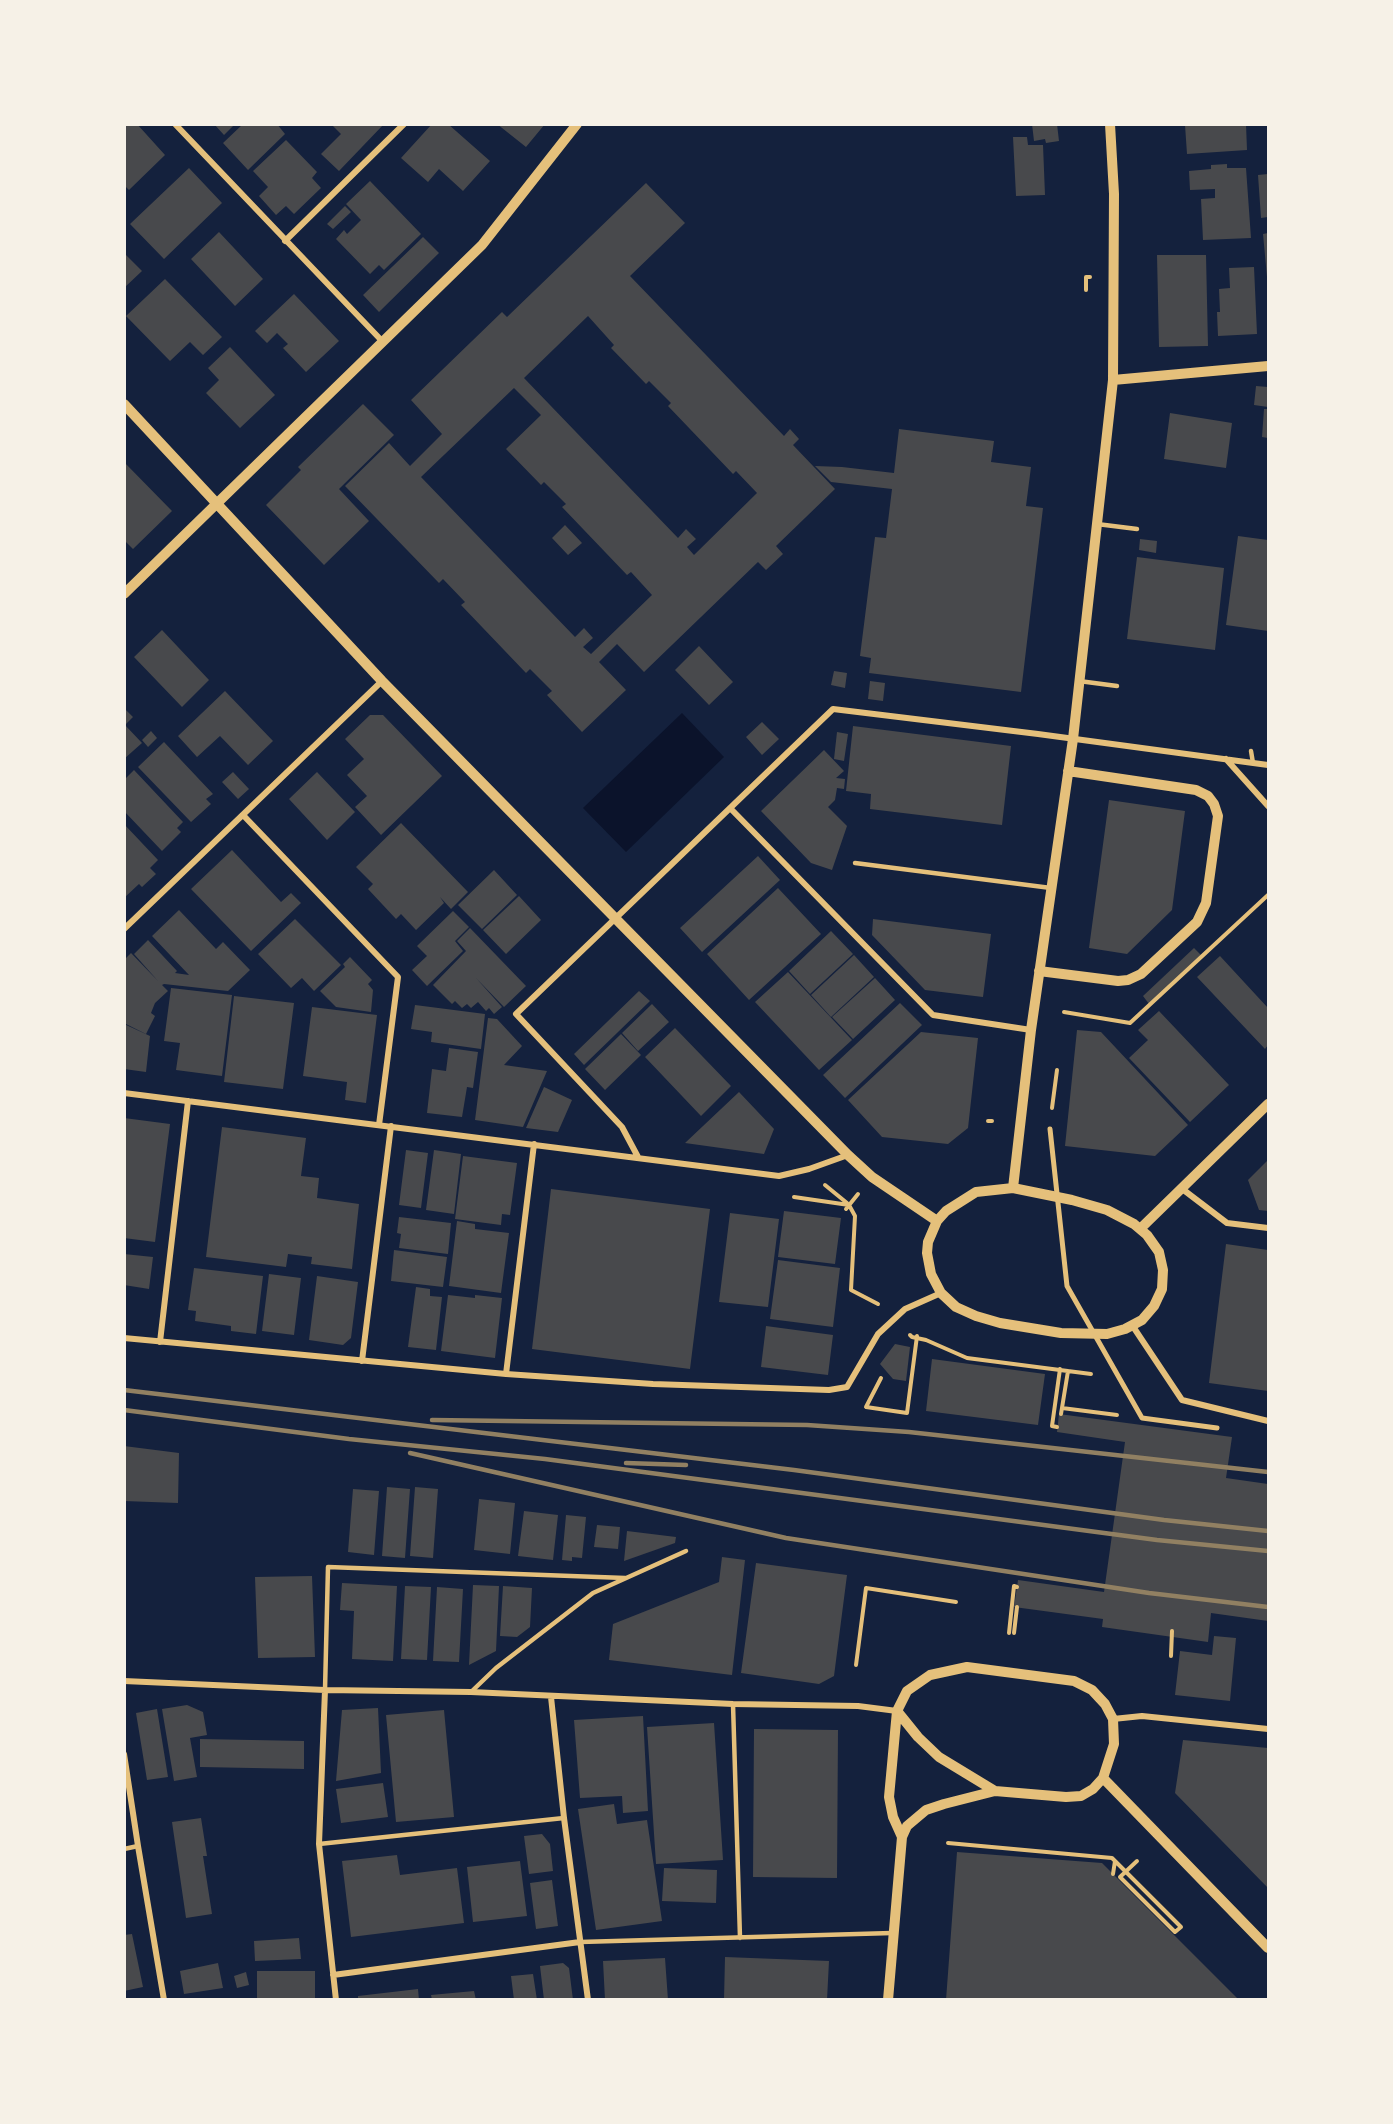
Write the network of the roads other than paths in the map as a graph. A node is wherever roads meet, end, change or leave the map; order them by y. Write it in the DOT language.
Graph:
graph roads {
  1 [pos="175,124"];
  2 [pos="404,124"];
  3 [pos="578,124"];
  4 [pos="1110,124"];
  5 [pos="285,241"];
  6 [pos="383,342"];
  7 [pos="1269,366"];
  8 [pos="1113,380"];
  9 [pos="124,404"];
  10 [pos="218,504"];
  11 [pos="1097,524"];
  12 [pos="1137,529"];
  13 [pos="124,594"];
  14 [pos="382,681"];
  15 [pos="1079,681"];
  16 [pos="1118,686"];
  17 [pos="1073,739"];
  18 [pos="1251,751"];
  19 [pos="1226,759"];
  20 [pos="1253,763"];
  21 [pos="1269,765"];
  22 [pos="1068,771"];
  23 [pos="1269,806"];
  24 [pos="730,808"];
  25 [pos="243,815"];
  26 [pos="855,863"];
  27 [pos="1051,888"];
  28 [pos="615,919"];
  29 [pos="124,928"];
  30 [pos="1039,971"];
  31 [pos="1031,1030"];
  32 [pos="124,1092"];
  33 [pos="188,1101"];
  34 [pos="1269,1104"];
  35 [pos="379,1125"];
  36 [pos="391,1126"];
  37 [pos="1050,1129"];
  38 [pos="534,1144"];
  39 [pos="848,1155"];
  40 [pos="638,1157"];
  41 [pos="1013,1188"];
  42 [pos="1181,1188"];
  43 [pos="938,1221"];
  44 [pos="1269,1228"];
  45 [pos="1140,1229"];
  46 [pos="941,1293"];
  47 [pos="1132,1325"];
  48 [pos="124,1338"];
  49 [pos="160,1342"];
  50 [pos="362,1361"];
  51 [pos="506,1374"];
  52 [pos="1269,1421"];
  53 [pos="1217,1428"];
  54 [pos="686,1551"];
  55 [pos="625,1578"];
  56 [pos="124,1681"];
  57 [pos="325,1690"];
  58 [pos="471,1692"];
  59 [pos="551,1697"];
  60 [pos="733,1704"];
  61 [pos="897,1711"];
  62 [pos="1113,1719"];
  63 [pos="1269,1728"];
  64 [pos="124,1754"];
  65 [pos="1103,1778"];
  66 [pos="995,1791"];
  67 [pos="564,1818"];
  68 [pos="902,1837"];
  69 [pos="319,1844"];
  70 [pos="138,1846"];
  71 [pos="124,1849"];
  72 [pos="893,1933"];
  73 [pos="740,1938"];
  74 [pos="580,1942"];
  75 [pos="1269,1948"];
  76 [pos="333,1975"];
  77 [pos="164,2000"];
  78 [pos="336,2000"];
  79 [pos="588,2000"];
  80 [pos="888,2000"];
  1 -- 5 [label="street"];
  2 -- 5 [label="street"];
  3 -- 6 [label="street"];
  4 -- 8 [label="street"];
  5 -- 6 [label="street"];
  6 -- 10 [label="street"];
  7 -- 8 [label="street"];
  8 -- 11 [label="street"];
  9 -- 10 [label="street"];
  10 -- 13 [label="street"];
  10 -- 14 [label="street"];
  11 -- 12 [label="lane"];
  11 -- 15 [label="street"];
  14 -- 25 [label="street"];
  14 -- 28 [label="street"];
  15 -- 16 [label="lane"];
  15 -- 17 [label="street"];
  17 -- 19 [label="street"];
  17 -- 22 [label="street"];
  17 -- 24 [label="street"];
  18 -- 20 [label="lane"];
  19 -- 20 [label="street"];
  19 -- 23 [label="street"];
  20 -- 21 [label="street"];
  22 -- 27 [label="street"];
  22 -- 30 [label="street"];
  24 -- 28 [label="street"];
  24 -- 31 [label="street"];
  25 -- 29 [label="street"];
  25 -- 35 [label="street"];
  26 -- 27 [label="lane"];
  27 -- 30 [label="street"];
  28 -- 39 [label="street"];
  28 -- 40 [label="street"];
  30 -- 31 [label="street"];
  31 -- 41 [label="street"];
  32 -- 33 [label="street"];
  33 -- 35 [label="street"];
  33 -- 49 [label="street"];
  34 -- 42 [label="street"];
  35 -- 36 [label="street"];
  36 -- 38 [label="street"];
  36 -- 50 [label="street"];
  37 -- 53 [label="street"];
  38 -- 40 [label="street"];
  38 -- 51 [label="street"];
  39 -- 40 [label="street"];
  39 -- 43 [label="street"];
  41 -- 43 [label="street"];
  41 -- 45 [label="street"];
  42 -- 44 [label="street"];
  42 -- 45 [label="street"];
  43 -- 46 [label="street"];
  45 -- 47 [label="street"];
  46 -- 47 [label="street"];
  46 -- 51 [label="street"];
  47 -- 52 [label="street"];
  48 -- 49 [label="street"];
  49 -- 50 [label="street"];
  50 -- 51 [label="street"];
  54 -- 55 [label="lane"];
  55 -- 57 [label="lane"];
  55 -- 58 [label="lane"];
  56 -- 57 [label="street"];
  57 -- 58 [label="street"];
  57 -- 69 [label="street"];
  58 -- 59 [label="street"];
  59 -- 60 [label="street"];
  59 -- 67 [label="street"];
  60 -- 61 [label="street"];
  60 -- 73 [label="lane"];
  61 -- 62 [label="street"];
  61 -- 66 [label="street"];
  61 -- 68 [label="street"];
  62 -- 63 [label="street"];
  62 -- 65 [label="street"];
  64 -- 70 [label="street"];
  65 -- 66 [label="street"];
  65 -- 75 [label="street"];
  66 -- 68 [label="street"];
  67 -- 69 [label="lane"];
  67 -- 74 [label="street"];
  68 -- 72 [label="street"];
  69 -- 76 [label="street"];
  70 -- 71 [label="lane"];
  70 -- 77 [label="street"];
  72 -- 73 [label="lane"];
  72 -- 80 [label="street"];
  73 -- 74 [label="lane"];
  74 -- 76 [label="street"];
  74 -- 79 [label="street"];
  76 -- 78 [label="street"];
}
